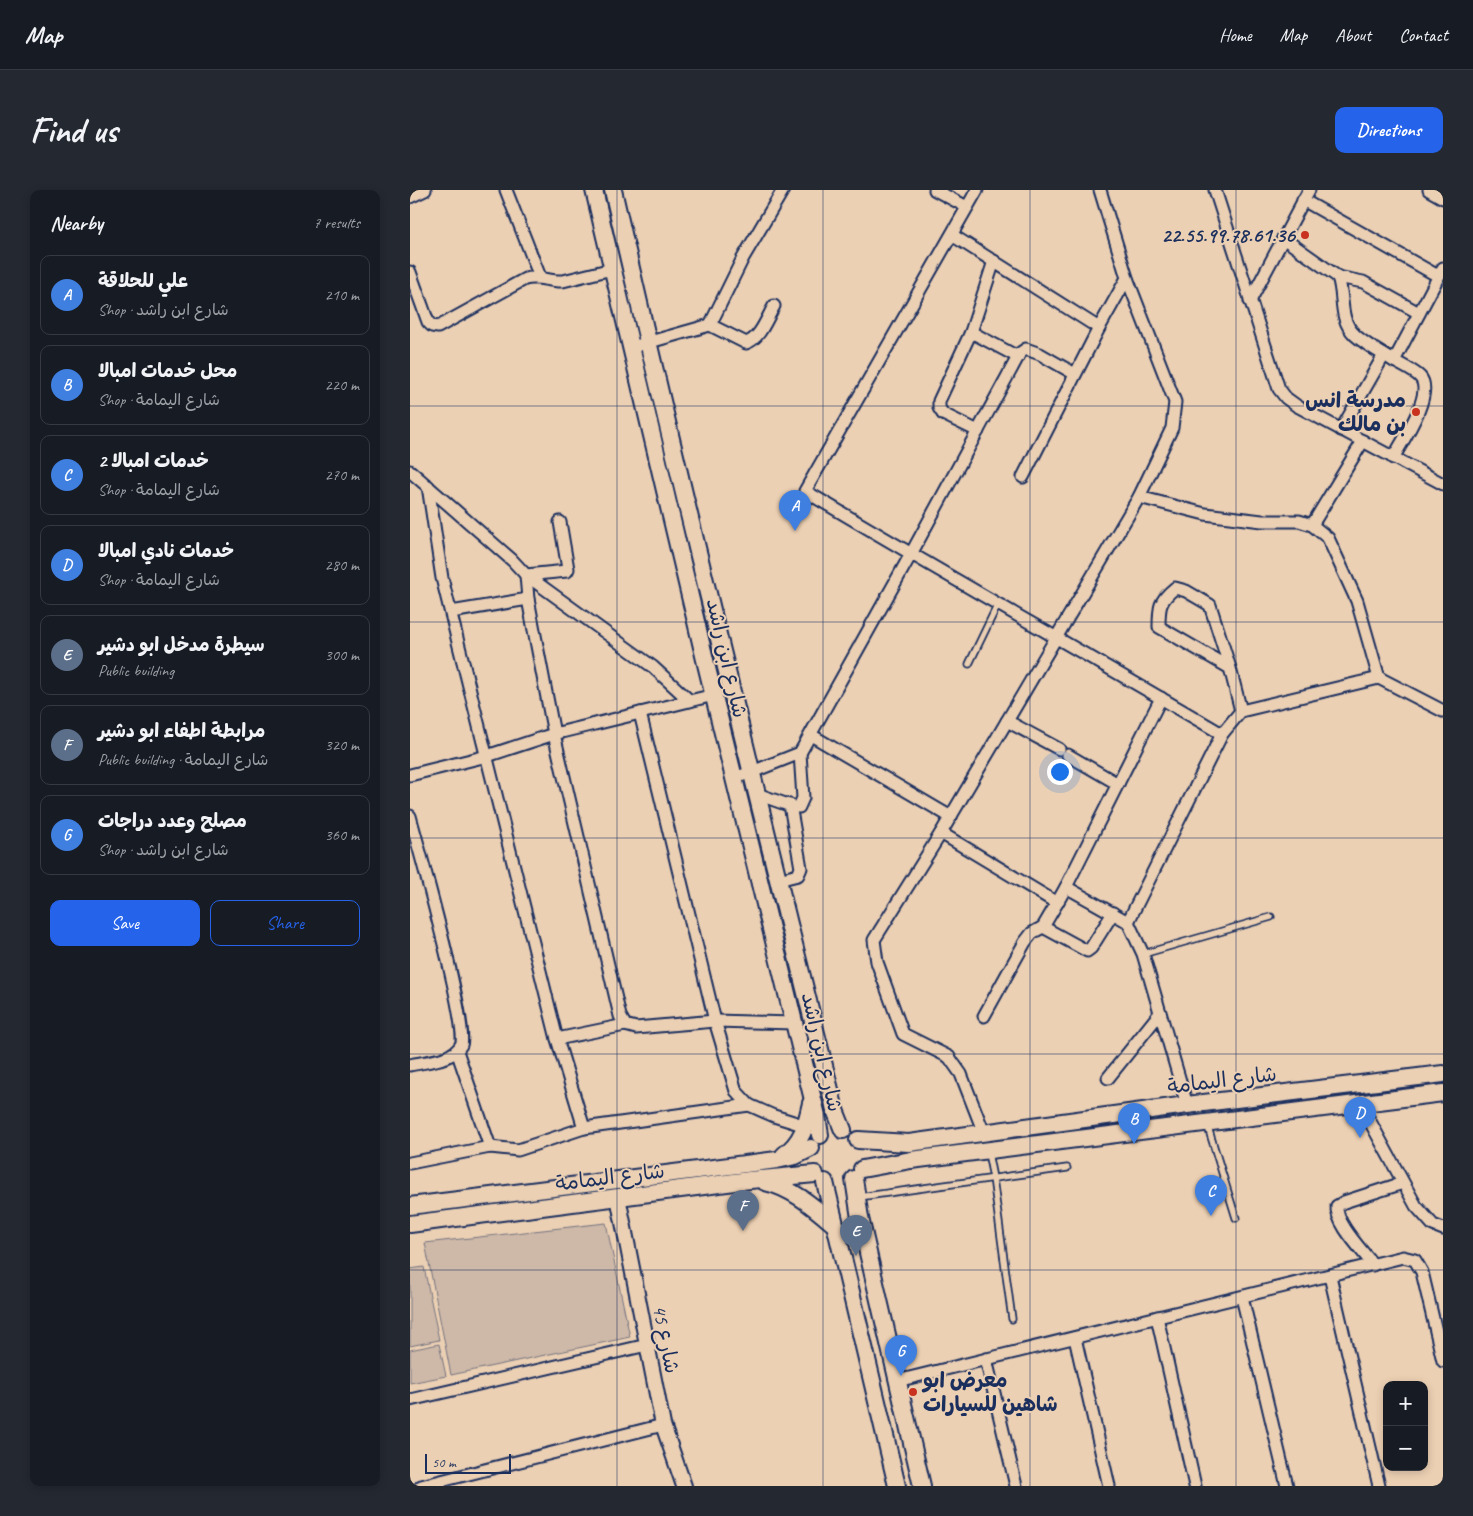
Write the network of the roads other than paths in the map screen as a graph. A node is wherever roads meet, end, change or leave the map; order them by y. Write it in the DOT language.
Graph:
graph roads {
  1 [pos="425,190"];
  2 [pos="506,190"];
  3 [pos="594,190"];
  4 [pos="613,190"];
  5 [pos="783,190"];
  6 [pos="935,190"];
  7 [pos="977,190"];
  8 [pos="1100,190"];
  9 [pos="1215,190"];
  10 [pos="1429,190"];
  11 [pos="1306,195"];
  12 [pos="410,197"];
  13 [pos="1443,198"];
  14 [pos="967,207"];
  15 [pos="952,235"];
  16 [pos="1283,238"];
  17 [pos="994,261"];
  18 [pos="612,269"];
  19 [pos="410,272"];
  20 [pos="1441,272"];
  21 [pos="540,277"];
  22 [pos="1338,277"];
  23 [pos="1128,278"];
  24 [pos="1250,301"];
  25 [pos="774,306"];
  26 [pos="1419,313"];
  27 [pos="710,325"];
  28 [pos="1098,328"];
  29 [pos="971,332"];
  30 [pos="640,345"];
  31 [pos="1018,356"];
  32 [pos="1389,358"];
  33 [pos="1075,374"];
  34 [pos="1341,430"];
  35 [pos="978,431"];
  36 [pos="1362,442"];
  37 [pos="1393,458"];
  38 [pos="410,471"];
  39 [pos="1023,477"];
  40 [pos="1443,484"];
  41 [pos="428,486"];
  42 [pos="1139,497"];
  43 [pos="560,522"];
  44 [pos="1312,525"];
  45 [pos="911,554"];
  46 [pos="526,575"];
  47 [pos="528,599"];
  48 [pos="998,604"];
  49 [pos="451,612"];
  50 [pos="1056,636"];
  51 [pos="969,664"];
  52 [pos="1230,668"];
  53 [pos="1379,678"];
  54 [pos="714,695"];
  55 [pos="1161,698"];
  56 [pos="690,701"];
  57 [pos="1241,711"];
  58 [pos="1443,712"];
  59 [pos="640,713"];
  60 [pos="1007,721"];
  61 [pos="554,734"];
  62 [pos="1222,734"];
  63 [pos="811,735"];
  64 [pos="800,754"];
  65 [pos="488,756"];
  66 [pos="752,772"];
  67 [pos="410,775"];
  68 [pos="734,778"];
  69 [pos="1118,784"];
  70 [pos="757,794"];
  71 [pos="790,805"];
  72 [pos="410,816"];
  73 [pos="951,816"];
  74 [pos="941,833"];
  75 [pos="778,880"];
  76 [pos="1066,887"];
  77 [pos="1057,903"];
  78 [pos="1113,913"];
  79 [pos="1271,917"];
  80 [pos="1128,922"];
  81 [pos="1043,927"];
  82 [pos="1143,954"];
  83 [pos="1160,1013"];
  84 [pos="984,1016"];
  85 [pos="715,1021"];
  86 [pos="794,1023"];
  87 [pos="625,1025"];
  88 [pos="557,1038"];
  89 [pos="457,1050"];
  90 [pos="410,1065"];
  91 [pos="1443,1074"];
  92 [pos="1424,1076"];
  93 [pos="1108,1078"];
  94 [pos="1443,1093"];
  95 [pos="1426,1095"];
  96 [pos="812,1098"];
  97 [pos="1360,1103"];
  98 [pos="749,1105"];
  99 [pos="1187,1105"];
  100 [pos="1206,1122"];
  101 [pos="806,1126"];
  102 [pos="584,1128"];
  103 [pos="843,1130"];
  104 [pos="984,1133"];
  105 [pos="858,1140"];
  106 [pos="815,1142"];
  107 [pos="490,1147"];
  108 [pos="987,1150"];
  109 [pos="777,1160"];
  110 [pos="410,1163"];
  111 [pos="1067,1168"];
  112 [pos="858,1174"];
  113 [pos="820,1178"];
  114 [pos="993,1178"];
  115 [pos="750,1180"];
  116 [pos="1403,1183"];
  117 [pos="618,1197"];
  118 [pos="857,1198"];
  119 [pos="410,1206"];
  120 [pos="1236,1218"];
  121 [pos="410,1224"];
  122 [pos="836,1226"];
  123 [pos="1443,1229"];
  124 [pos="1374,1265"];
  125 [pos="1330,1276"];
  126 [pos="1242,1297"];
  127 [pos="1157,1317"];
  128 [pos="1012,1319"];
  129 [pos="1075,1338"];
  130 [pos="646,1345"];
  131 [pos="986,1359"];
  132 [pos="1443,1361"];
  133 [pos="897,1381"];
  134 [pos="410,1400"];
  135 [pos="663,1425"];
  136 [pos="421,1486"];
  137 [pos="684,1486"];
  138 [pos="897,1486"];
  139 [pos="922,1486"];
  140 [pos="1016,1486"];
  141 [pos="1109,1486"];
  142 [pos="1195,1486"];
  143 [pos="1287,1486"];
  144 [pos="1379,1486"];
  1 -- 12 [label="street"];
  2 -- 21 [label="street"];
  3 -- 18 [label="main road, شارع ابن راشد"];
  4 -- 30 [label="main road, شارع ابن راشد"];
  5 -- 27 [label="street"];
  6 -- 14 [label="street"];
  7 -- 14 [label="street"];
  8 -- 23 [label="street"];
  9 -- 24 [label="street"];
  10 -- 13 [label="street"];
  11 -- 16 [label="street"];
  11 -- 20 [label="street"];
  14 -- 15 [label="street"];
  15 -- 17 [label="street"];
  15 -- 45 [label="street"];
  16 -- 22 [label="street"];
  16 -- 24 [label="street"];
  17 -- 28 [label="street"];
  17 -- 29 [label="street"];
  18 -- 21 [label="street"];
  18 -- 30 [label="main road, شارع ابن راشد"];
  19 -- 21 [label="street"];
  20 -- 26 [label="street"];
  22 -- 26 [label="street"];
  22 -- 32 [label="street"];
  23 -- 28 [label="street"];
  23 -- 42 [label="street"];
  24 -- 34 [label="street"];
  25 -- 27 [label="street"];
  26 -- 32 [label="street"];
  27 -- 30 [label="street"];
  28 -- 33 [label="street"];
  29 -- 31 [label="street"];
  29 -- 35 [label="street"];
  30 -- 54 [label="main road, شارع ابن راشد"];
  30 -- 66 [label="main road, شارع ابن راشد"];
  31 -- 33 [label="street"];
  31 -- 35 [label="street"];
  32 -- 34 [label="street"];
  32 -- 37 [label="street"];
  33 -- 39 [label="street"];
  34 -- 36 [label="street"];
  35 -- 45 [label="street"];
  36 -- 37 [label="street"];
  36 -- 44 [label="street"];
  37 -- 40 [label="street"];
  38 -- 41 [label="street"];
  41 -- 46 [label="street"];
  41 -- 49 [label="street"];
  42 -- 44 [label="street"];
  42 -- 50 [label="street"];
  43 -- 46 [label="street"];
  44 -- 53 [label="street"];
  45 -- 48 [label="street"];
  45 -- 63 [label="street"];
  46 -- 47 [label="street"];
  46 -- 56 [label="street"];
  47 -- 49 [label="street"];
  47 -- 61 [label="street"];
  48 -- 50 [label="street"];
  48 -- 51 [label="lane"];
  49 -- 65 [label="street"];
  50 -- 55 [label="street"];
  50 -- 60 [label="street"];
  52 -- 52 [label="street"];
  52 -- 57 [label="street"];
  53 -- 57 [label="street"];
  53 -- 58 [label="street"];
  54 -- 56 [label="street"];
  54 -- 68 [label="main road, شارع ابن راشد"];
  55 -- 62 [label="street"];
  55 -- 69 [label="street"];
  56 -- 59 [label="street"];
  57 -- 62 [label="street"];
  59 -- 61 [label="street"];
  59 -- 85 [label="street"];
  60 -- 69 [label="street"];
  60 -- 73 [label="street"];
  61 -- 65 [label="street"];
  61 -- 87 [label="street"];
  62 -- 80 [label="street"];
  63 -- 64 [label="street"];
  63 -- 73 [label="street"];
  64 -- 66 [label="street"];
  64 -- 71 [label="street"];
  65 -- 67 [label="street"];
  65 -- 88 [label="street"];
  66 -- 68 [label="street"];
  66 -- 70 [label="main road, شارع ابن راشد"];
  68 -- 86 [label="main road, شارع ابن راشد"];
  69 -- 76 [label="street"];
  70 -- 71 [label="street"];
  70 -- 75 [label="main road, شارع ابن راشد"];
  71 -- 75 [label="street"];
  72 -- 89 [label="street"];
  73 -- 74 [label="street"];
  74 -- 77 [label="street"];
  74 -- 104 [label="street"];
  75 -- 103 [label="main road, شارع ابن راشد"];
  76 -- 77 [label="street"];
  76 -- 78 [label="street"];
  77 -- 81 [label="street"];
  78 -- 80 [label="street"];
  78 -- 81 [label="street"];
  79 -- 82 [label="lane"];
  80 -- 82 [label="street"];
  81 -- 84 [label="street"];
  82 -- 83 [label="street"];
  83 -- 93 [label="street"];
  83 -- 99 [label="street"];
  85 -- 86 [label="street"];
  85 -- 87 [label="street"];
  85 -- 98 [label="street"];
  86 -- 96 [label="main road, شارع ابن راشد"];
  87 -- 88 [label="street"];
  88 -- 102 [label="street"];
  89 -- 90 [label="street"];
  89 -- 107 [label="street"];
  91 -- 92 [label="main road, شارع اليمامة"];
  92 -- 95 [label="main road"];
  92 -- 99 [label="main road, شارع اليمامة"];
  94 -- 95 [label="main road, شارع اليمامة"];
  95 -- 97 [label="main road, شارع اليمامة"];
  96 -- 101 [label="main road"];
  96 -- 106 [label="main road, شارع ابن راشد"];
  97 -- 100 [label="main road, شارع اليمامة"];
  97 -- 116 [label="street"];
  98 -- 101 [label="street"];
  98 -- 102 [label="street"];
  99 -- 104 [label="main road, شارع اليمامة"];
  100 -- 108 [label="main road, شارع اليمامة"];
  100 -- 120 [label="lane"];
  101 -- 109 [label="main road"];
  102 -- 107 [label="street"];
  103 -- 105 [label="main road"];
  103 -- 106 [label="main road"];
  104 -- 105 [label="main road, شارع اليمامة"];
  105 -- 112 [label="main road"];
  106 -- 109 [label="main road, شارع اليمامة"];
  106 -- 113 [label="main road"];
  107 -- 110 [label="street"];
  108 -- 112 [label="main road, شارع اليمامة"];
  108 -- 114 [label="lane"];
  109 -- 119 [label="main road, شارع اليمامة"];
  111 -- 114 [label="lane"];
  112 -- 113 [label="main road"];
  112 -- 118 [label="main road"];
  113 -- 115 [label="main road, شارع اليمامة"];
  113 -- 122 [label="main road"];
  114 -- 118 [label="lane"];
  114 -- 128 [label="lane"];
  115 -- 117 [label="main road, شارع اليمامة"];
  115 -- 122 [label="main road"];
  116 -- 123 [label="street"];
  116 -- 124 [label="street"];
  117 -- 121 [label="main road, شارع اليمامة"];
  117 -- 130 [label="street, شارع 45"];
  118 -- 133 [label="main road"];
  122 -- 138 [label="main road"];
  124 -- 125 [label="street"];
  124 -- 132 [label="street"];
  125 -- 126 [label="street"];
  125 -- 144 [label="street"];
  126 -- 127 [label="street"];
  126 -- 143 [label="street"];
  127 -- 129 [label="street"];
  127 -- 142 [label="street"];
  129 -- 131 [label="street"];
  129 -- 141 [label="street"];
  130 -- 134 [label="street"];
  130 -- 135 [label="street, شارع 45"];
  131 -- 133 [label="street"];
  131 -- 140 [label="street"];
  133 -- 139 [label="main road"];
  135 -- 136 [label="street"];
  135 -- 137 [label="street, شارع 45"];
}
